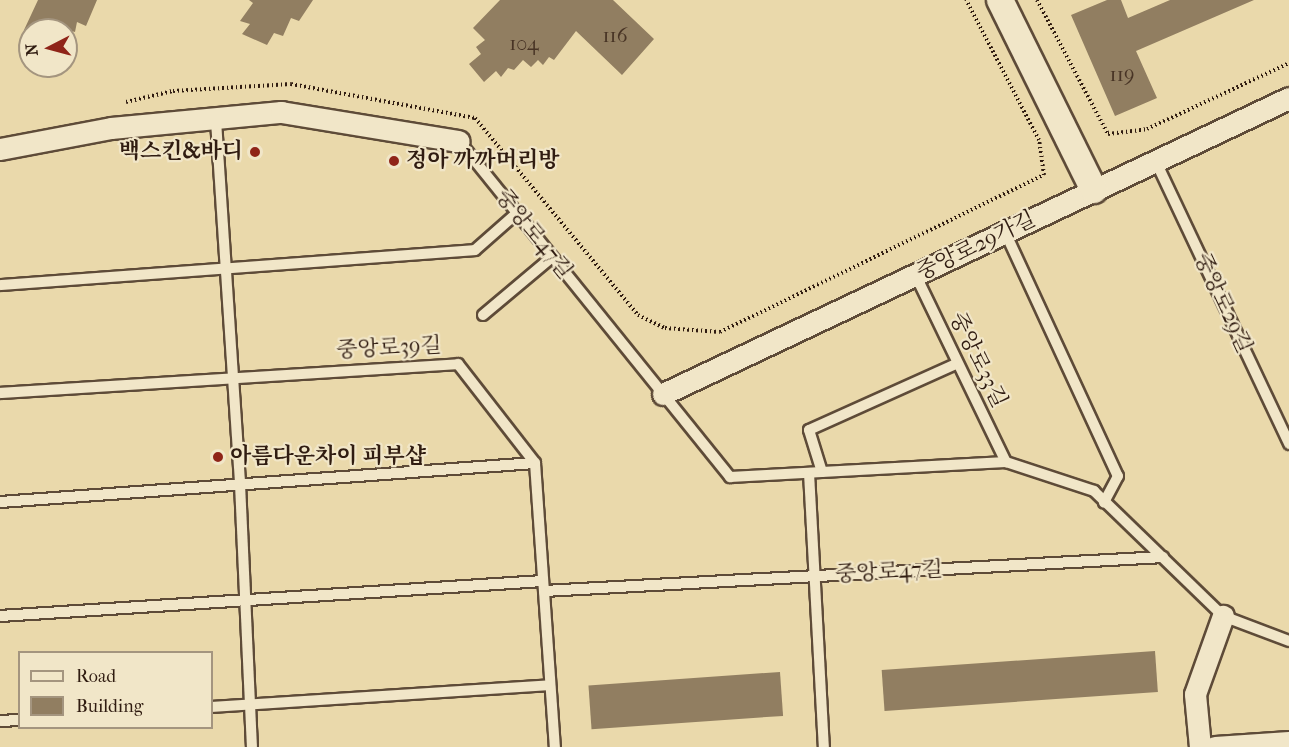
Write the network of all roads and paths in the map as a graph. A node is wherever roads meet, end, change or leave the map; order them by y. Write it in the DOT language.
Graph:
graph roads {
  1 [pos="966,0"];
  2 [pos="1000,0"];
  3 [pos="1036,0"];
  4 [pos="1289,63"];
  5 [pos="1289,98"];
  6 [pos="115,105"];
  7 [pos="216,121"];
  8 [pos="459,141"];
  9 [pos="0,149"];
  10 [pos="1156,162"];
  11 [pos="1094,190"];
  12 [pos="517,213"];
  13 [pos="1005,232"];
  14 [pos="552,257"];
  15 [pos="226,268"];
  16 [pos="916,276"];
  17 [pos="0,285"];
  18 [pos="483,315"];
  19 [pos="956,364"];
  20 [pos="233,376"];
  21 [pos="0,393"];
  22 [pos="663,394"];
  23 [pos="1289,444"];
  24 [pos="1006,462"];
  25 [pos="536,464"];
  26 [pos="822,472"];
  27 [pos="809,473"];
  28 [pos="240,484"];
  29 [pos="0,502"];
  30 [pos="1104,502"];
  31 [pos="1163,557"];
  32 [pos="815,577"];
  33 [pos="543,586"];
  34 [pos="245,601"];
  35 [pos="0,616"];
  36 [pos="1223,616"];
  37 [pos="1289,641"];
  38 [pos="549,685"];
  39 [pos="250,705"];
  40 [pos="213,707"];
  41 [pos="18,720"];
  42 [pos="0,721"];
  43 [pos="1289,742"];
  44 [pos="252,747"];
  45 [pos="555,747"];
  46 [pos="824,747"];
  47 [pos="1200,747"];
  48 [pos="1228,747"];
  1 -- 6 [label="path"];
  2 -- 11 [label="street"];
  3 -- 4 [label="path"];
  5 -- 10 [label="street, 중앙로29가길"];
  7 -- 8 [label="street, 중앙로47길"];
  7 -- 9 [label="street, 중앙로47길"];
  7 -- 15 [label="lane"];
  8 -- 12 [label="lane, 중앙로47길"];
  10 -- 11 [label="street, 중앙로29가길"];
  10 -- 23 [label="lane, 중앙로29길"];
  11 -- 13 [label="street, 중앙로29가길"];
  12 -- 14 [label="lane, 중앙로47길"];
  12 -- 15 [label="lane"];
  13 -- 16 [label="street, 중앙로29가길"];
  13 -- 30 [label="lane"];
  14 -- 18 [label="lane"];
  14 -- 22 [label="lane, 중앙로47길"];
  15 -- 17 [label="lane"];
  15 -- 20 [label="lane"];
  16 -- 19 [label="lane, 중앙로33길"];
  16 -- 22 [label="street, 중앙로29가길"];
  19 -- 24 [label="lane, 중앙로33길"];
  19 -- 26 [label="lane"];
  20 -- 21 [label="lane, 중앙로39길"];
  20 -- 25 [label="lane, 중앙로39길"];
  20 -- 28 [label="lane"];
  22 -- 27 [label="lane, 중앙로47길"];
  24 -- 26 [label="lane, 중앙로47길"];
  24 -- 30 [label="lane, 중앙로47길"];
  25 -- 28 [label="lane"];
  25 -- 33 [label="lane"];
  26 -- 27 [label="lane, 중앙로47길"];
  27 -- 32 [label="lane"];
  28 -- 29 [label="lane"];
  28 -- 34 [label="lane"];
  30 -- 31 [label="lane, 중앙로47길"];
  31 -- 32 [label="lane, 중앙로47길"];
  31 -- 36 [label="lane, 중앙로47길"];
  32 -- 33 [label="lane, 중앙로47길"];
  32 -- 46 [label="lane"];
  33 -- 34 [label="lane"];
  33 -- 38 [label="lane"];
  34 -- 35 [label="lane"];
  34 -- 39 [label="lane"];
  36 -- 37 [label="lane, 중앙로47길"];
  36 -- 47 [label="street"];
  38 -- 39 [label="lane"];
  38 -- 45 [label="lane"];
  39 -- 40 [label="lane"];
  39 -- 44 [label="lane"];
  41 -- 42 [label="lane"];
  43 -- 48 [label="street"];
}
